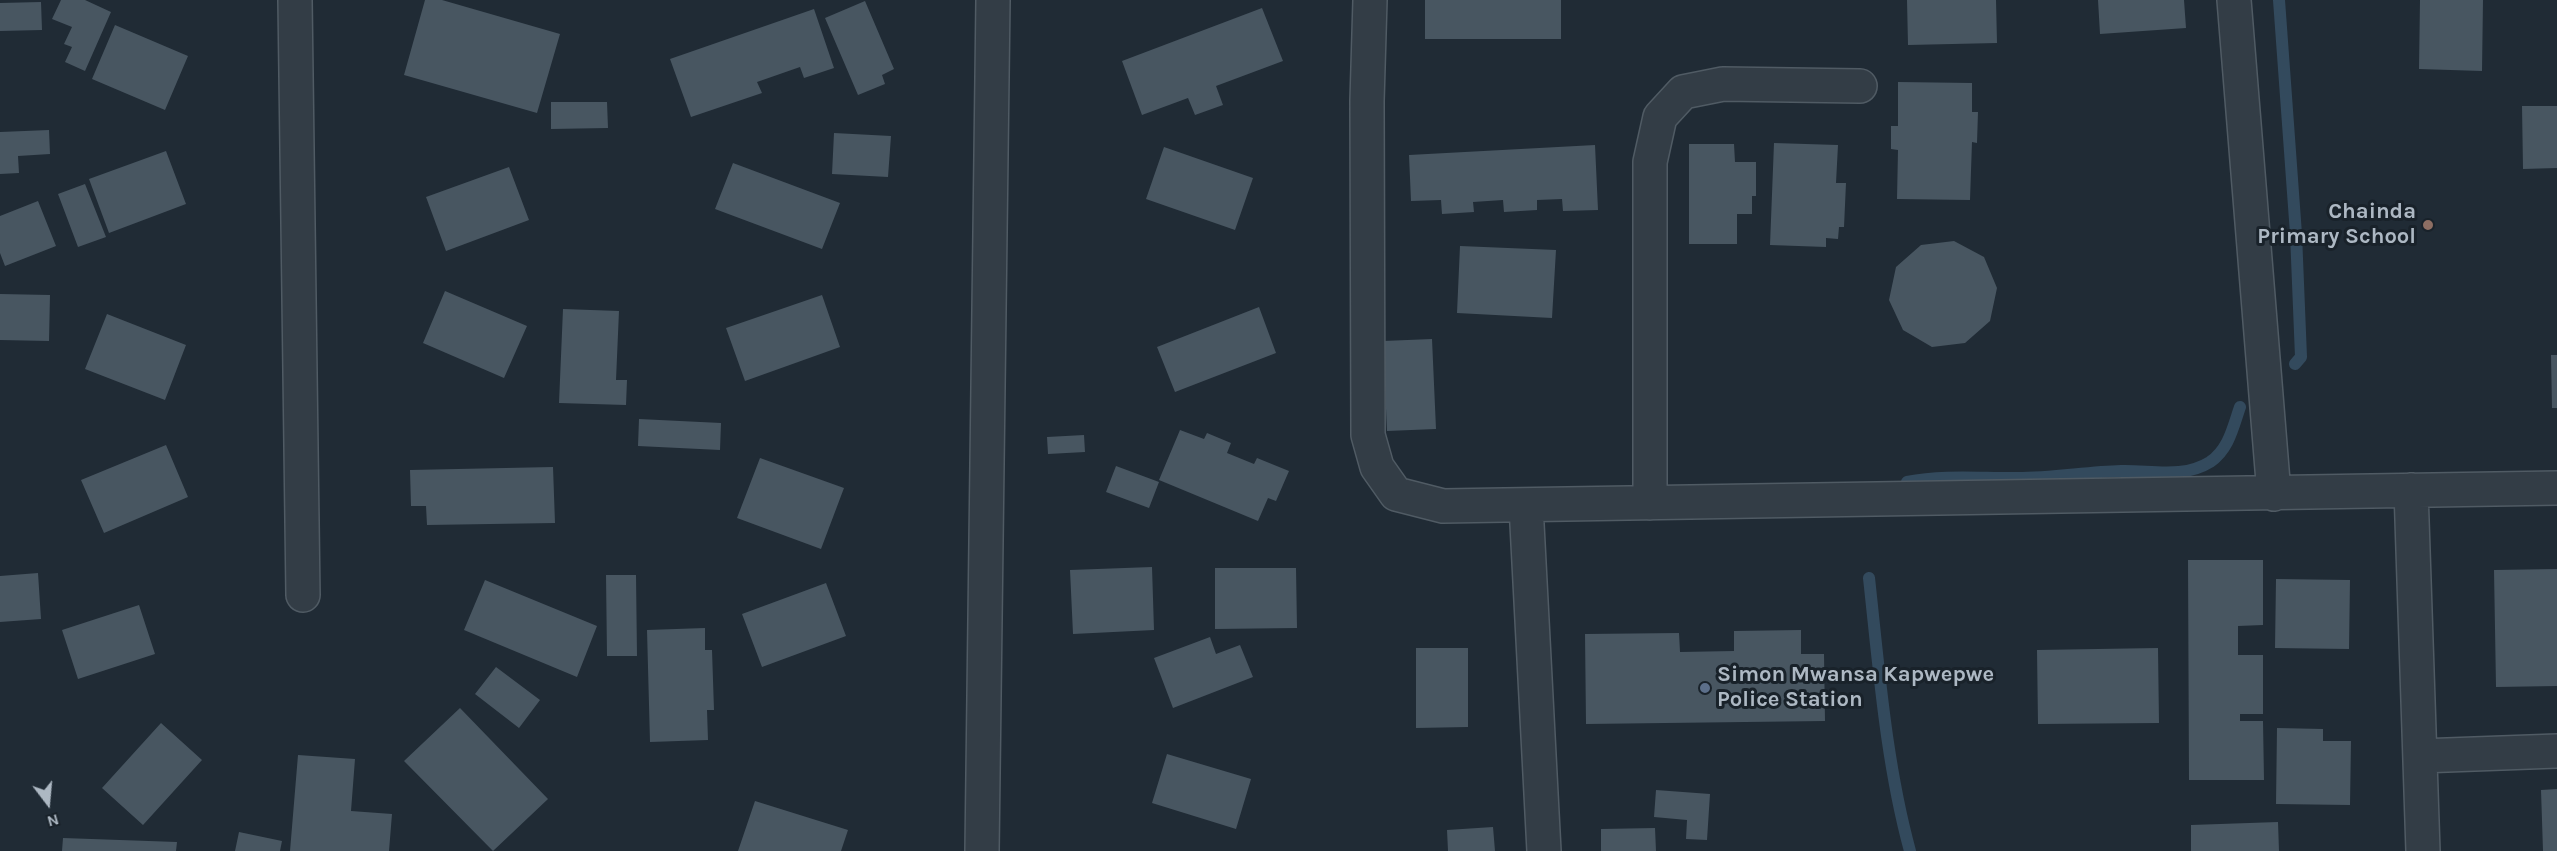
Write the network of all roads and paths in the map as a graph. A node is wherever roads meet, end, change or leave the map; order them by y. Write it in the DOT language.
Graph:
graph roads {
  1 [pos="295,0"];
  2 [pos="993,0"];
  3 [pos="1370,0"];
  4 [pos="2234,0"];
  5 [pos="1860,86"];
  6 [pos="2557,488"];
  7 [pos="2411,490"];
  8 [pos="2274,494"];
  9 [pos="1650,503"];
  10 [pos="1526,505"];
  11 [pos="303,595"];
  12 [pos="2557,751"];
  13 [pos="2420,756"];
  14 [pos="982,851"];
  15 [pos="1544,851"];
  16 [pos="2423,851"];
  1 -- 11 [label="street"];
  2 -- 14 [label="street"];
  3 -- 10 [label="street"];
  4 -- 8 [label="street"];
  5 -- 9 [label="street"];
  6 -- 7 [label="street"];
  7 -- 8 [label="street"];
  7 -- 13 [label="street"];
  8 -- 9 [label="street"];
  9 -- 10 [label="street"];
  10 -- 15 [label="street"];
  12 -- 13 [label="street"];
  13 -- 16 [label="street"];
}
